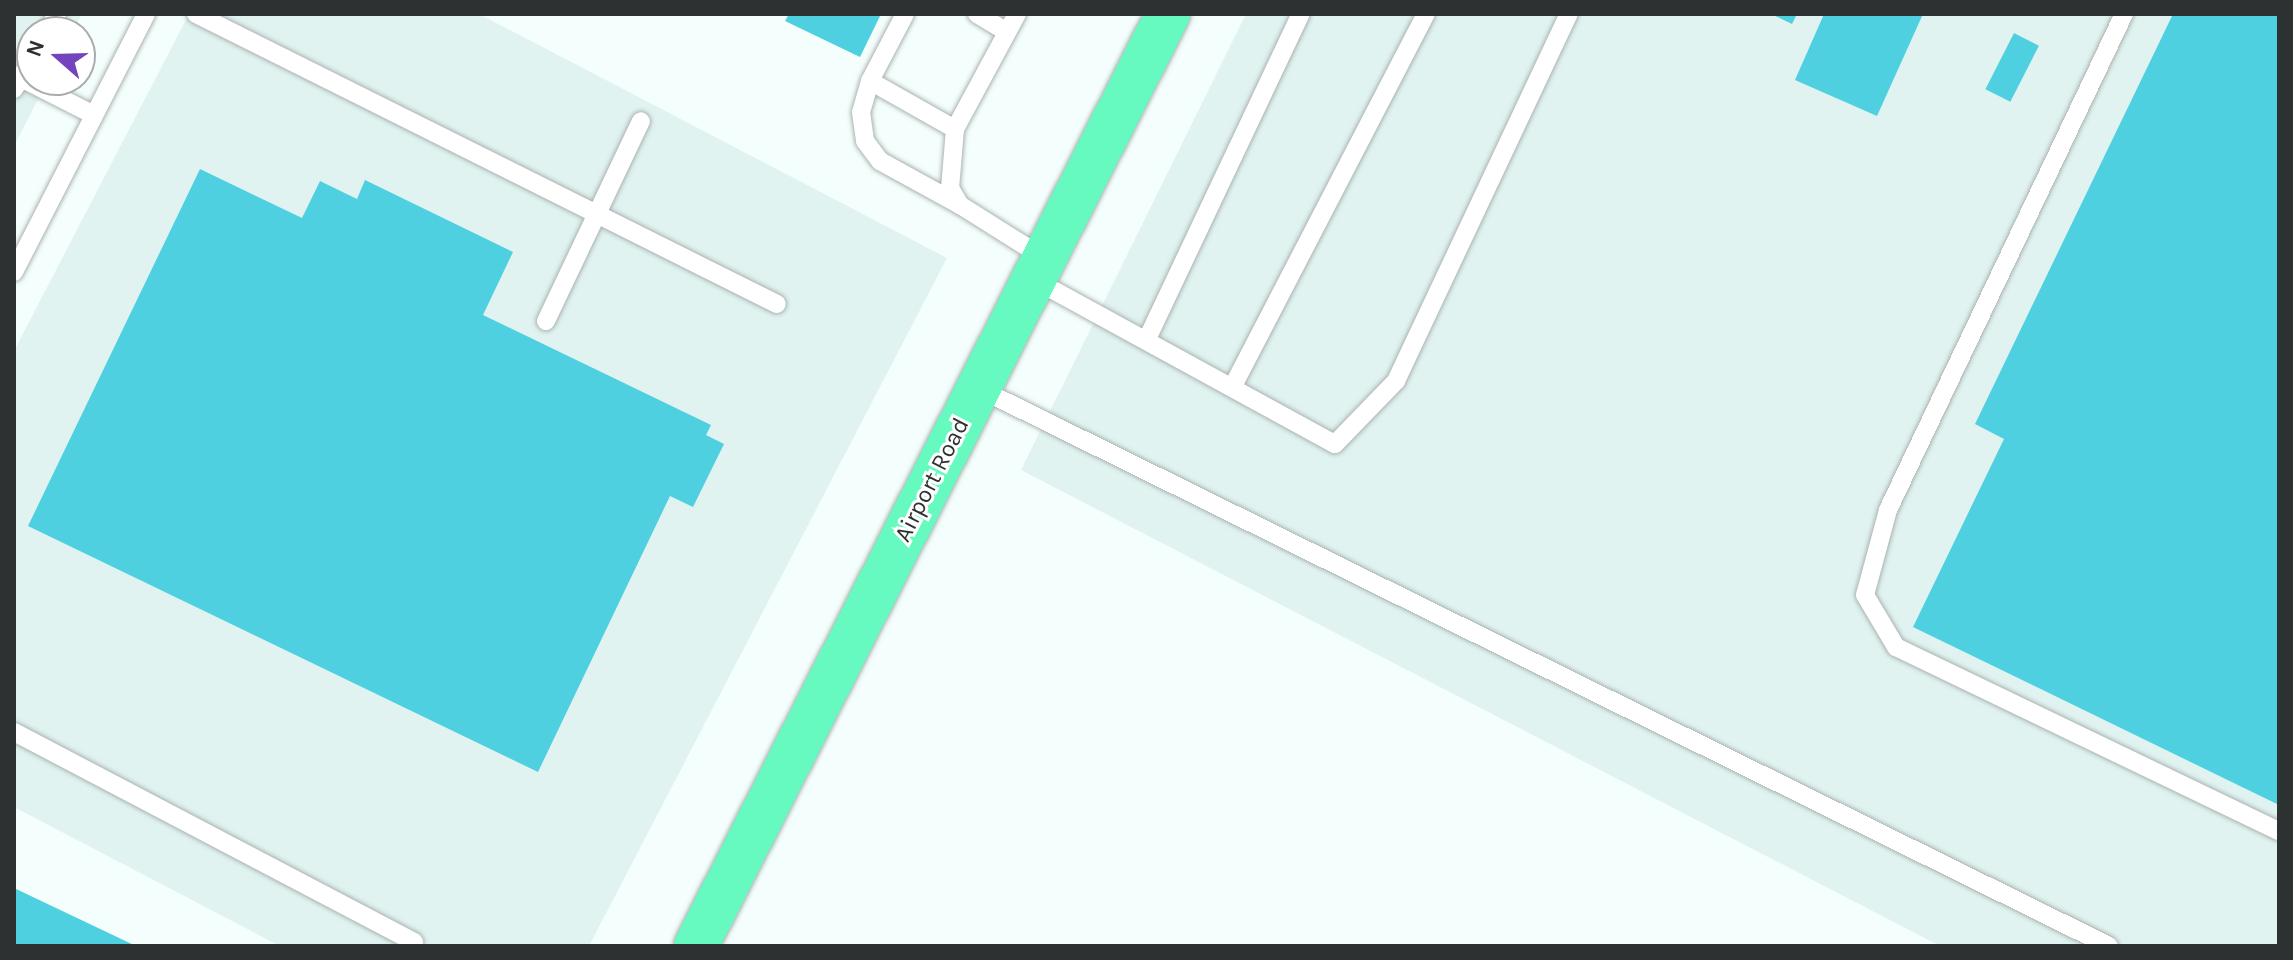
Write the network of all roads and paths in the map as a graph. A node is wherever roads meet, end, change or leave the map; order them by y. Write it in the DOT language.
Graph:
graph roads {
  1 [pos="146,14"];
  2 [pos="196,14"];
  3 [pos="905,14"];
  4 [pos="977,14"];
  5 [pos="1017,14"];
  6 [pos="1168,14"];
  7 [pos="1301,14"];
  8 [pos="1426,14"];
  9 [pos="1569,14"];
  10 [pos="2124,14"];
  11 [pos="1007,32"];
  12 [pos="870,81"];
  13 [pos="48,96"];
  14 [pos="94,115"];
  15 [pos="641,121"];
  16 [pos="955,129"];
  17 [pos="960,205"];
  18 [pos="597,215"];
  19 [pos="1039,269"];
  20 [pos="14,272"];
  21 [pos="777,304"];
  22 [pos="546,321"];
  23 [pos="1148,337"];
  24 [pos="1234,384"];
  25 [pos="978,388"];
  26 [pos="14,732"];
  27 [pos="2279,831"];
  28 [pos="414,942"];
  29 [pos="696,946"];
  30 [pos="2109,946"];
  1 -- 14 [label="lane"];
  2 -- 18 [label="lane"];
  3 -- 12 [label="lane"];
  4 -- 11 [label="lane"];
  5 -- 11 [label="lane"];
  6 -- 19 [label="highway, Airport Road"];
  7 -- 23 [label="lane"];
  8 -- 24 [label="lane"];
  9 -- 24 [label="lane"];
  10 -- 27 [label="lane"];
  11 -- 16 [label="lane"];
  12 -- 16 [label="lane"];
  12 -- 17 [label="lane"];
  13 -- 14 [label="lane"];
  14 -- 20 [label="lane"];
  15 -- 18 [label="lane"];
  16 -- 17 [label="lane"];
  17 -- 19 [label="lane"];
  18 -- 21 [label="lane"];
  18 -- 22 [label="lane"];
  19 -- 23 [label="lane"];
  19 -- 25 [label="highway, Airport Road"];
  23 -- 24 [label="lane"];
  25 -- 29 [label="highway, Airport Road"];
  25 -- 30 [label="lane"];
  26 -- 28 [label="lane"];
}
